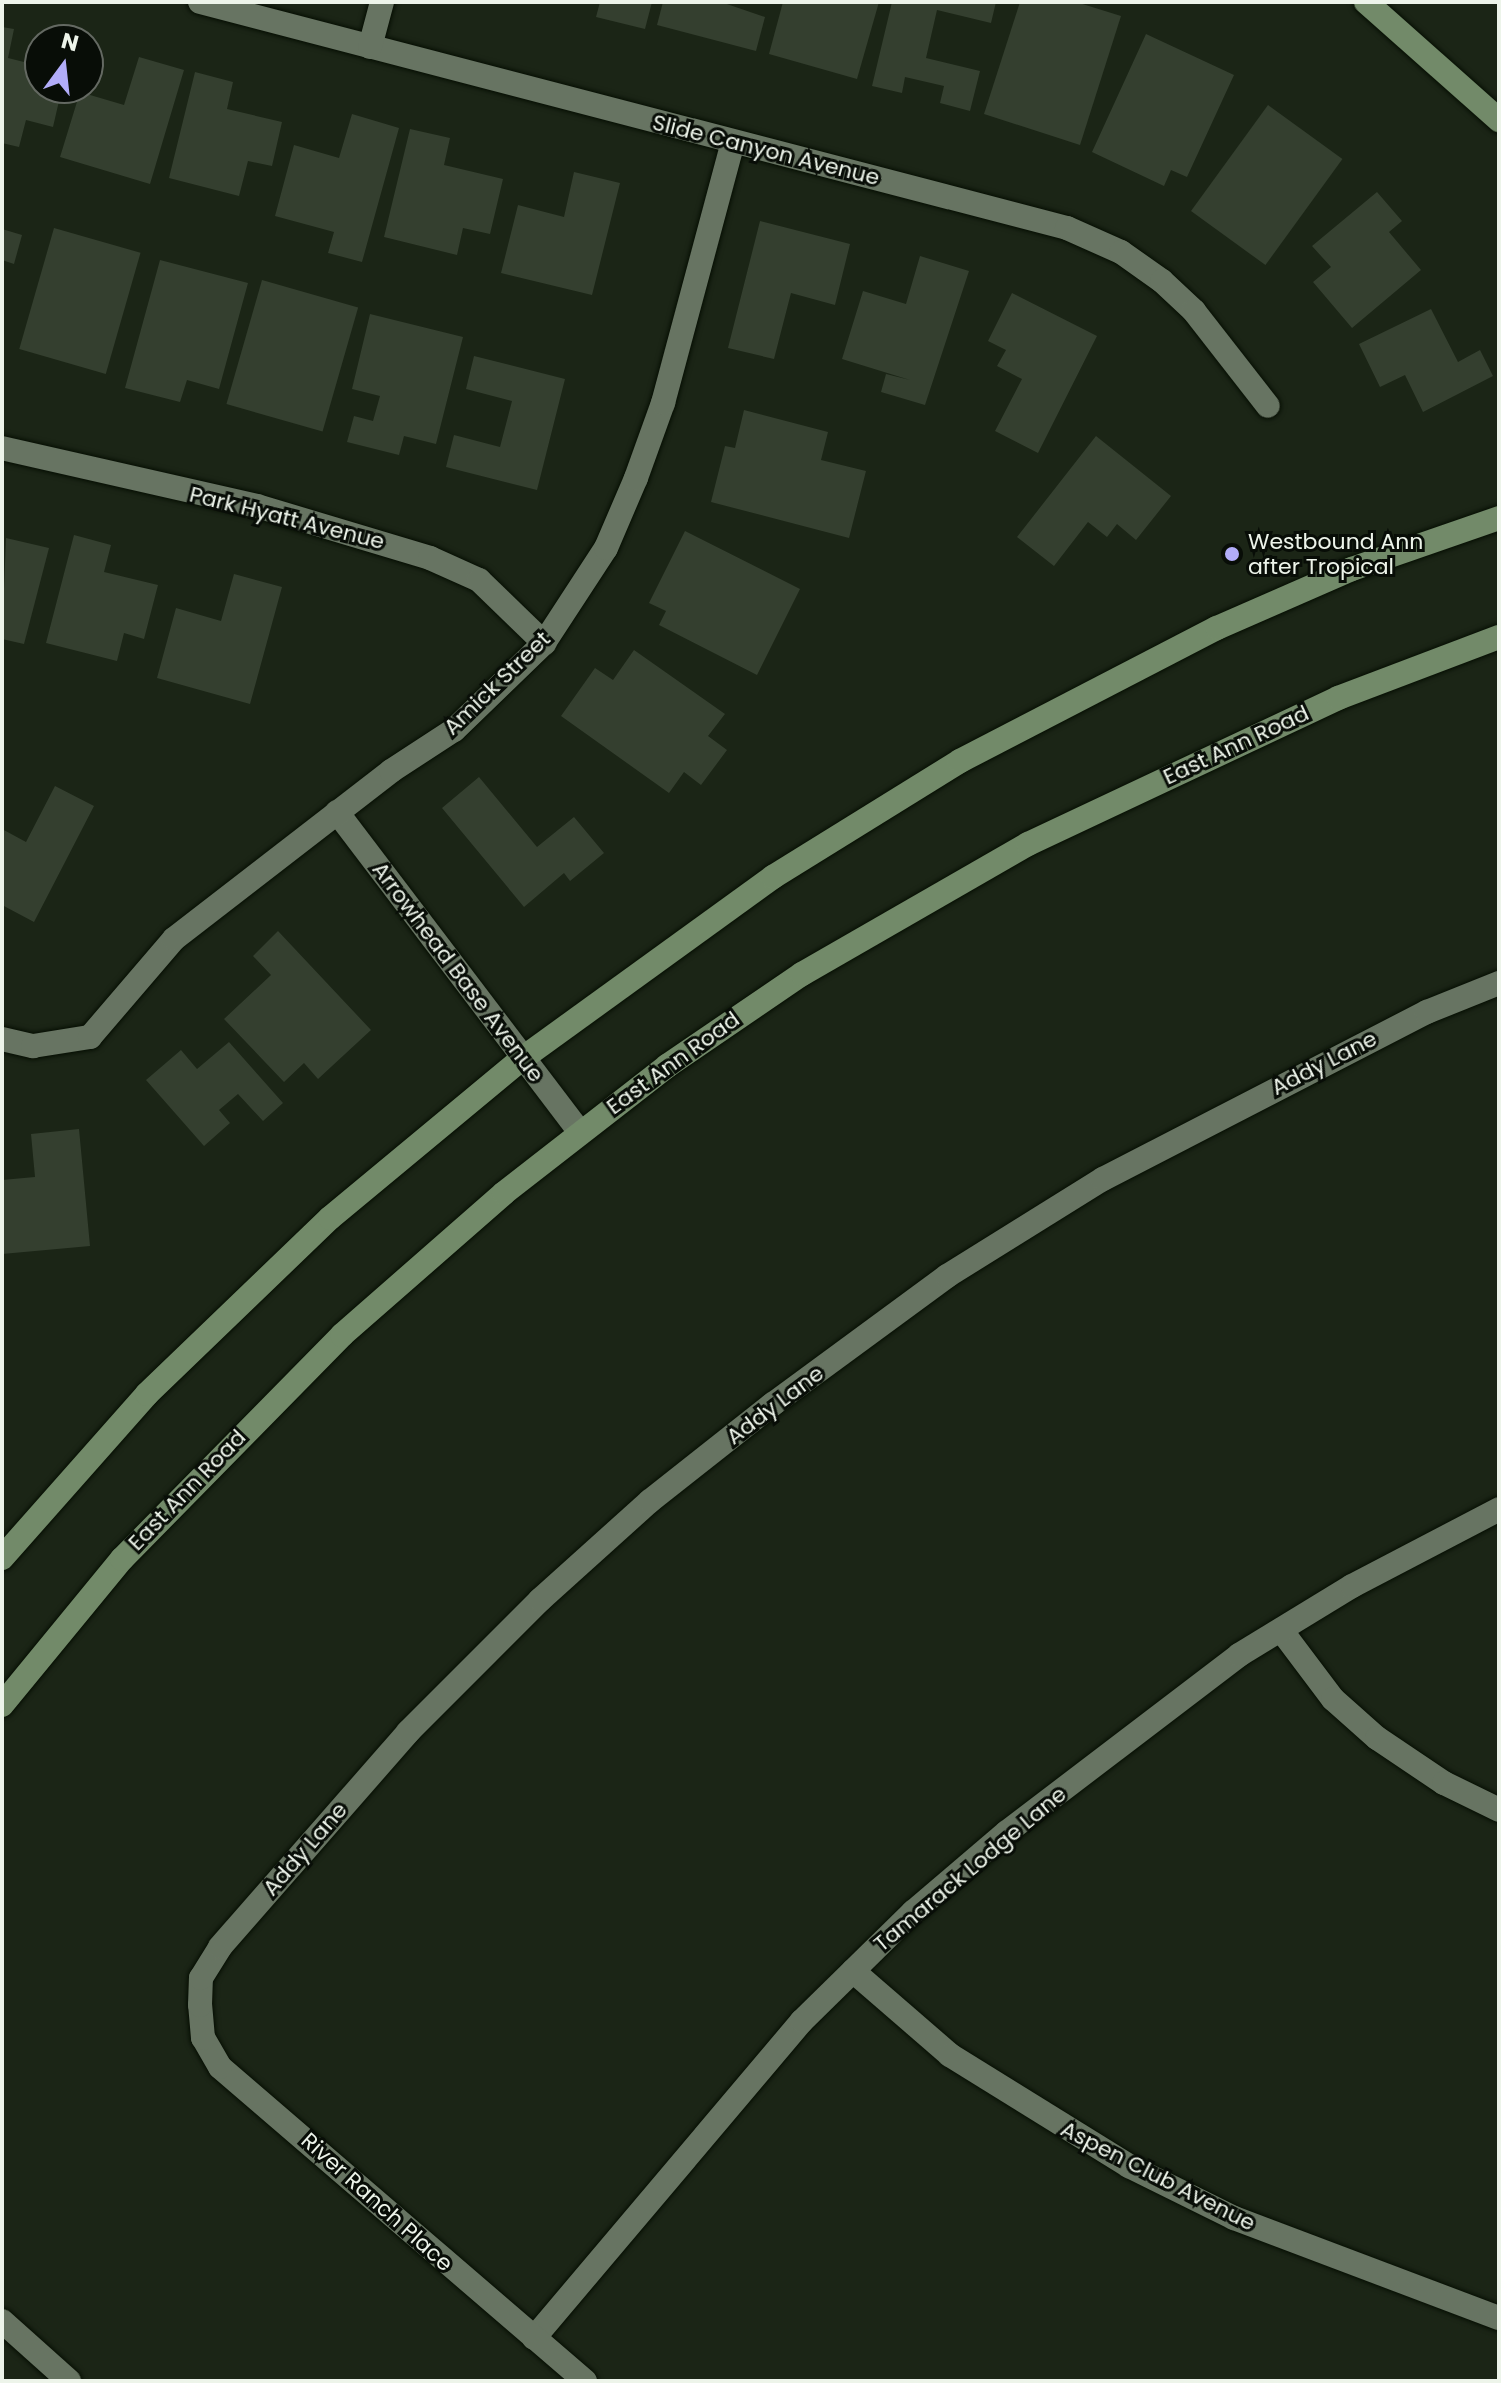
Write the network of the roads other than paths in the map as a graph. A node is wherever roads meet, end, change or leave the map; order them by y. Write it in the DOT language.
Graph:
graph roads {
  1 [pos="200,2"];
  2 [pos="382,2"];
  3 [pos="1366,2"];
  4 [pos="370,47"];
  5 [pos="1499,120"];
  6 [pos="733,142"];
  7 [pos="1268,406"];
  8 [pos="2,448"];
  9 [pos="1499,518"];
  10 [pos="1499,637"];
  11 [pos="544,643"];
  12 [pos="337,812"];
  13 [pos="1499,983"];
  14 [pos="2,1039"];
  15 [pos="523,1058"];
  16 [pos="579,1131"];
  17 [pos="1499,1509"];
  18 [pos="2,1558"];
  19 [pos="1281,1630"];
  20 [pos="2,1705"];
  21 [pos="1499,1810"];
  22 [pos="853,1971"];
  23 [pos="200,2005"];
  24 [pos="1499,2318"];
  25 [pos="2,2321"];
  26 [pos="534,2338"];
  27 [pos="69,2381"];
  28 [pos="585,2381"];
  1 -- 4 [label="street, Slide Canyon Avenue"];
  2 -- 4 [label="street"];
  3 -- 5 [label="main road"];
  4 -- 6 [label="street, Slide Canyon Avenue"];
  6 -- 7 [label="street, Slide Canyon Avenue"];
  6 -- 11 [label="street, Amick Street"];
  8 -- 11 [label="street, Park Hyatt Avenue"];
  9 -- 15 [label="main road"];
  10 -- 16 [label="main road, East Ann Road"];
  11 -- 12 [label="street, Amick Street"];
  12 -- 14 [label="street, Amick Street"];
  12 -- 15 [label="street, Arrowhead Base Avenue"];
  13 -- 23 [label="street, Addy Lane"];
  15 -- 16 [label="street, Arrowhead Base Avenue"];
  15 -- 18 [label="main road"];
  16 -- 20 [label="main road, East Ann Road"];
  17 -- 19 [label="street, Tamarack Lodge Lane"];
  19 -- 21 [label="street"];
  19 -- 22 [label="street, Tamarack Lodge Lane"];
  22 -- 24 [label="street, Aspen Club Avenue"];
  22 -- 26 [label="street, Tamarack Lodge Lane"];
  23 -- 26 [label="street, River Ranch Place"];
  25 -- 27 [label="street"];
  26 -- 28 [label="street, River Ranch Place"];
}
